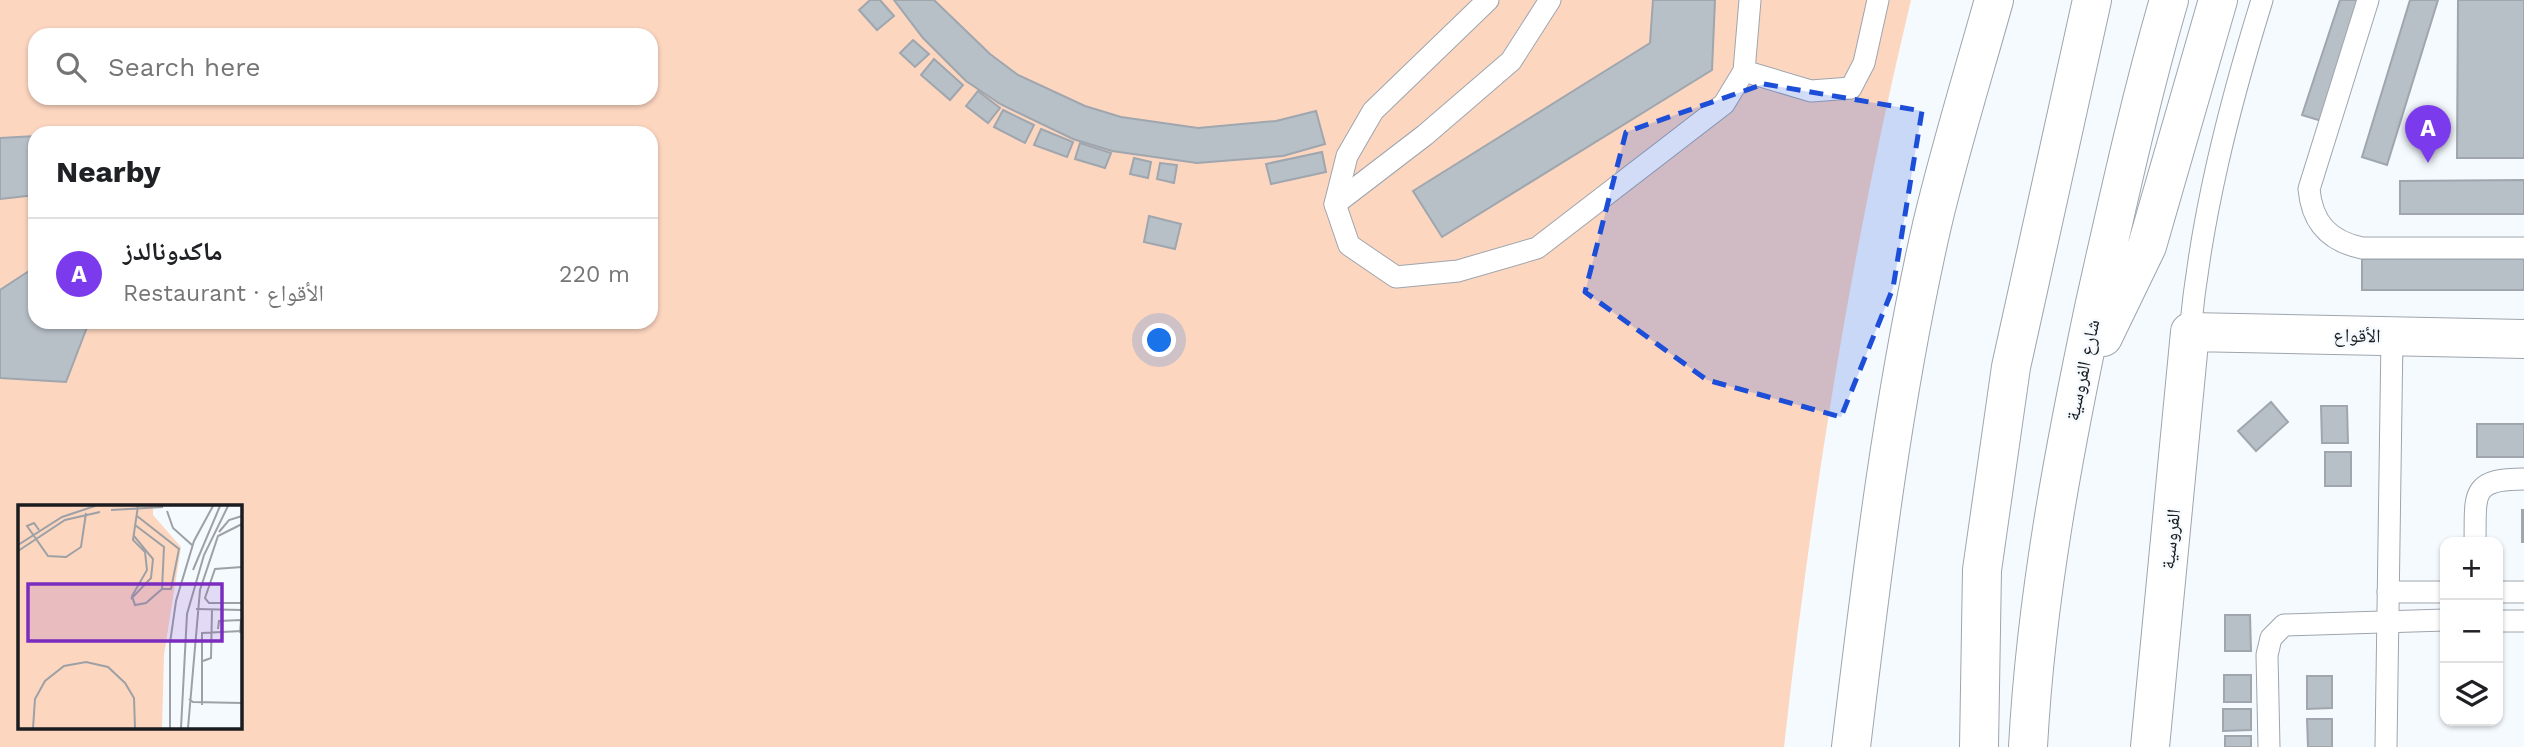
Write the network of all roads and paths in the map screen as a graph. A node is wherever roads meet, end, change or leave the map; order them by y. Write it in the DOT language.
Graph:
graph roads {
  1 [pos="1488,0"];
  2 [pos="1550,0"];
  3 [pos="1750,0"];
  4 [pos="1878,0"];
  5 [pos="1994,0"];
  6 [pos="2092,0"];
  7 [pos="2169,0"];
  8 [pos="2218,0"];
  9 [pos="2262,0"];
  10 [pos="2368,0"];
  11 [pos="1744,71"];
  12 [pos="1335,204"];
  13 [pos="2524,248"];
  14 [pos="2190,332"];
  15 [pos="2392,336"];
  16 [pos="2524,339"];
  17 [pos="2077,389"];
  18 [pos="2524,479"];
  19 [pos="2475,537"];
  20 [pos="2388,592"];
  21 [pos="2440,592"];
  22 [pos="2503,592"];
  23 [pos="2524,592"];
  24 [pos="2387,620"];
  25 [pos="2440,621"];
  26 [pos="2503,621"];
  27 [pos="2524,621"];
  28 [pos="1851,747"];
  29 [pos="1979,747"];
  30 [pos="2028,747"];
  31 [pos="2150,747"];
  32 [pos="2269,747"];
  33 [pos="2386,747"];
  1 -- 12 [label="lane"];
  2 -- 12 [label="lane"];
  3 -- 11 [label="lane"];
  4 -- 11 [label="lane"];
  5 -- 28 [label="main road"];
  6 -- 29 [label="main road"];
  7 -- 17 [label="main road, شارع الفروسية"];
  8 -- 17 [label="main road"];
  9 -- 14 [label="lane"];
  10 -- 13 [label="lane"];
  11 -- 12 [label="lane"];
  14 -- 15 [label="main road, الأقواع"];
  14 -- 31 [label="main road, الفروسية"];
  15 -- 16 [label="main road, الأقواع"];
  15 -- 20 [label="lane"];
  17 -- 30 [label="main road, شارع الفروسية"];
  18 -- 19 [label="lane"];
  20 -- 21 [label="lane"];
  20 -- 24 [label="lane"];
  22 -- 23 [label="lane"];
  24 -- 25 [label="lane"];
  24 -- 32 [label="lane"];
  24 -- 33 [label="lane"];
  26 -- 27 [label="lane"];
}
